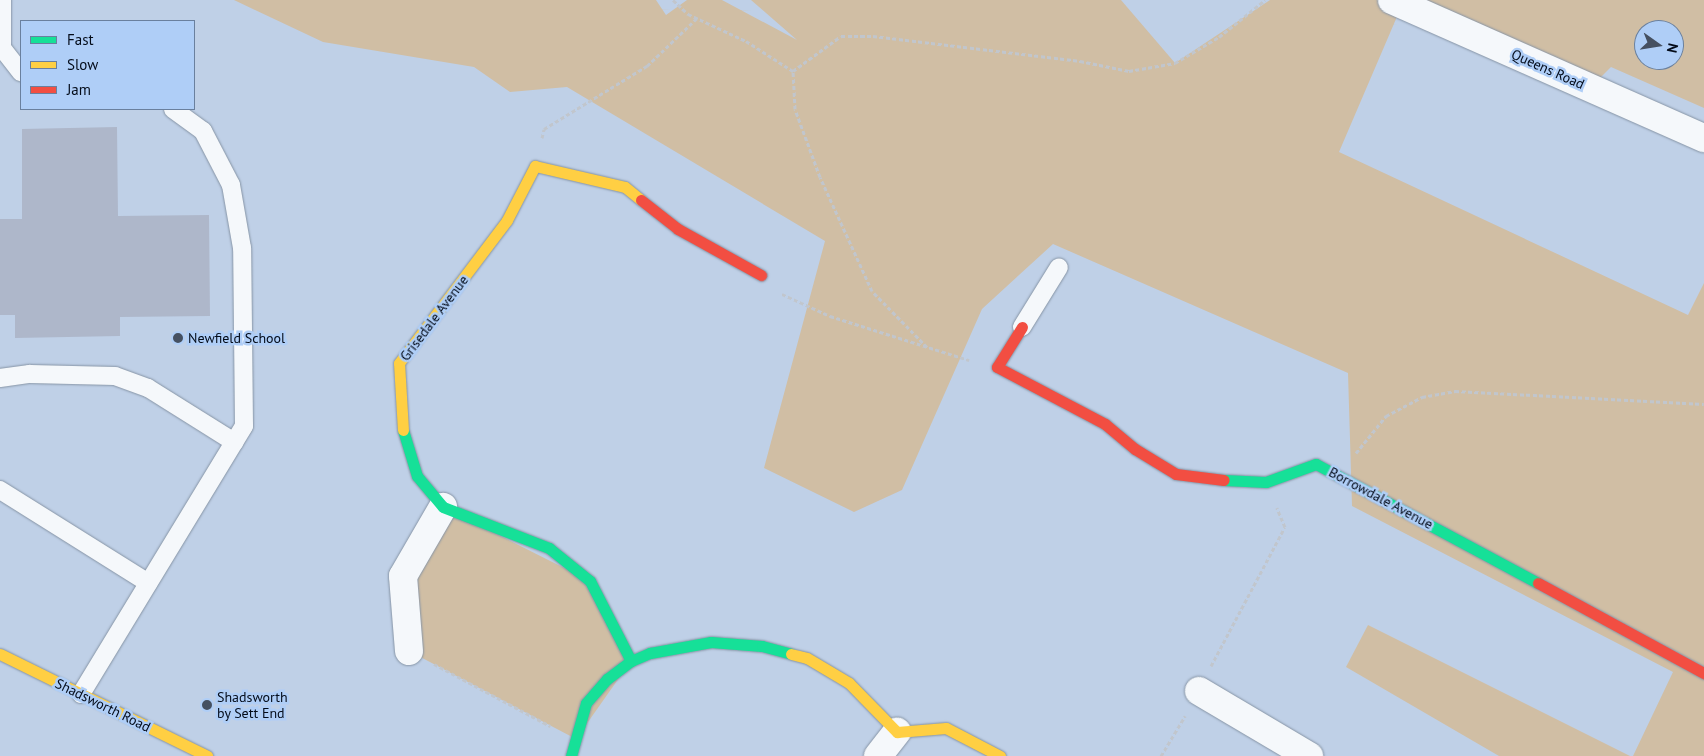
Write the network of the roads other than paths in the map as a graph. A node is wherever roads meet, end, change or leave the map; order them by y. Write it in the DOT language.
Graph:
graph roads {
  1 [pos="2,0"];
  2 [pos="1392,0"];
  3 [pos="20,71"];
  4 [pos="174,110"];
  5 [pos="1704,138"];
  6 [pos="1059,267"];
  7 [pos="762,275"];
  8 [pos="1022,327"];
  9 [pos="0,378"];
  10 [pos="234,442"];
  11 [pos="0,490"];
  12 [pos="443,508"];
  13 [pos="148,583"];
  14 [pos="409,651"];
  15 [pos="0,654"];
  16 [pos="631,661"];
  17 [pos="1704,673"];
  18 [pos="1199,691"];
  19 [pos="81,694"];
  20 [pos="897,732"];
  21 [pos="207,756"];
  22 [pos="571,756"];
  23 [pos="878,756"];
  24 [pos="1000,756"];
  25 [pos="1309,756"];
  1 -- 3 [label="lane"];
  2 -- 5 [label="street, Queens Road"];
  4 -- 10 [label="lane"];
  6 -- 8 [label="lane"];
  7 -- 12 [label="street, Grisedale Avenue"];
  8 -- 17 [label="street, Borrowdale Avenue"];
  9 -- 10 [label="lane"];
  10 -- 13 [label="lane"];
  11 -- 13 [label="lane"];
  12 -- 14 [label="street"];
  12 -- 16 [label="street"];
  13 -- 19 [label="lane"];
  15 -- 19 [label="street, Shadsworth Road"];
  16 -- 20 [label="street"];
  16 -- 22 [label="street"];
  18 -- 25 [label="street"];
  19 -- 21 [label="street, Shadsworth Road"];
  20 -- 23 [label="street"];
  20 -- 24 [label="street"];
}
